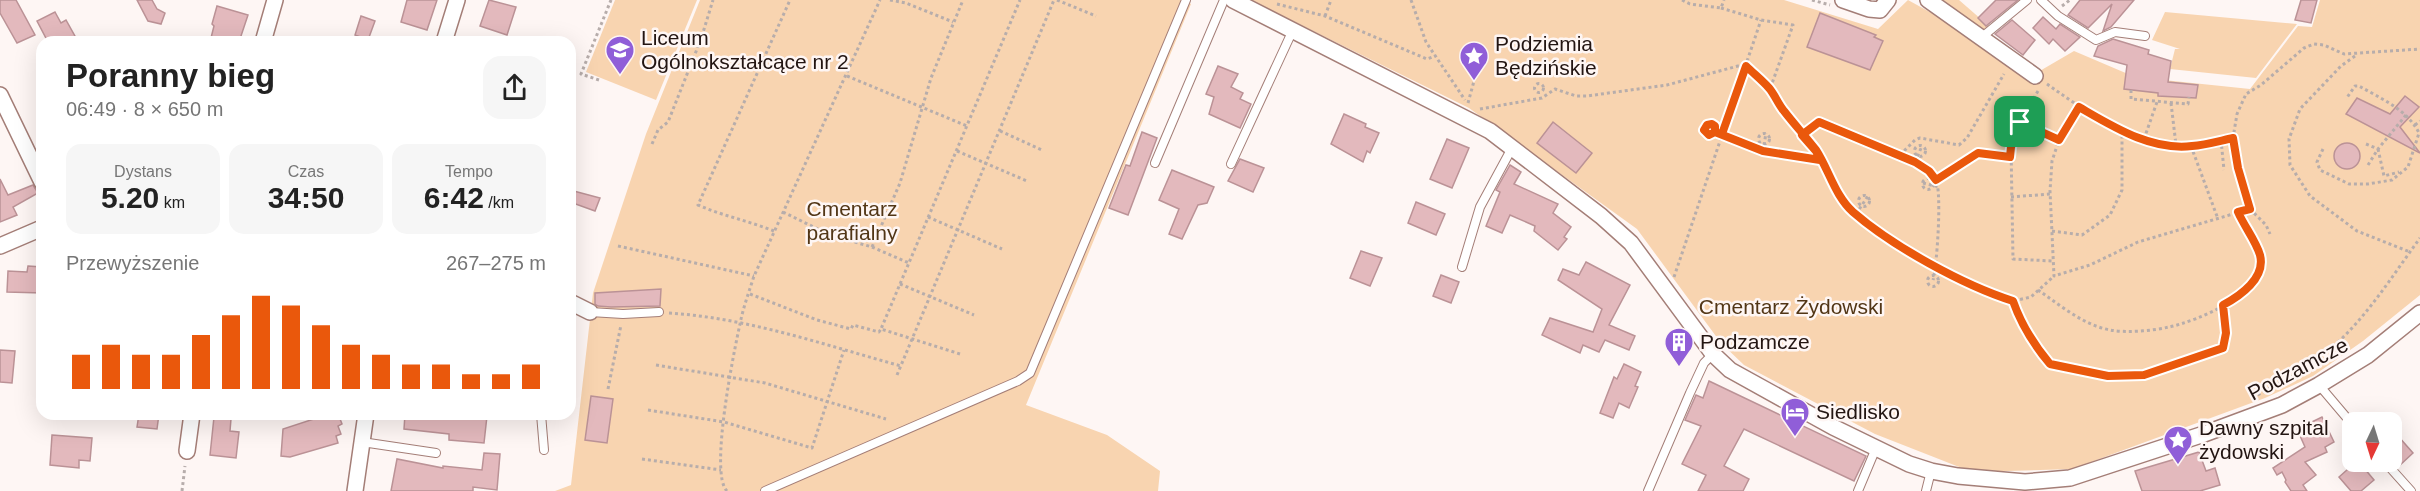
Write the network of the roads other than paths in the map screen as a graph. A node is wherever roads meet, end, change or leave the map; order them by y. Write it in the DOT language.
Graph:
graph roads {
  1 [pos="275,0"];
  2 [pos="457,0"];
  3 [pos="1186,0"];
  4 [pos="1224,0"];
  5 [pos="1233,0"];
  6 [pos="1843,0"];
  7 [pos="1888,0"];
  8 [pos="1928,0"];
  9 [pos="2027,0"];
  10 [pos="2041,0"];
  11 [pos="1292,32"];
  12 [pos="265,36"];
  13 [pos="446,36"];
  14 [pos="2145,36"];
  15 [pos="1982,37"];
  16 [pos="2035,76"];
  17 [pos="0,95"];
  18 [pos="1512,148"];
  19 [pos="1155,163"];
  20 [pos="1231,164"];
  21 [pos="36,170"];
  22 [pos="36,231"];
  23 [pos="0,246"];
  24 [pos="1462,267"];
  25 [pos="576,305"];
  26 [pos="590,312"];
  27 [pos="659,312"];
  28 [pos="2420,313"];
  29 [pos="1713,354"];
  30 [pos="2319,385"];
  31 [pos="2342,412"];
  32 [pos="191,420"];
  33 [pos="365,420"];
  34 [pos="542,420"];
  35 [pos="362,442"];
  36 [pos="1876,448"];
  37 [pos="544,450"];
  38 [pos="187,451"];
  39 [pos="436,453"];
  40 [pos="1931,471"];
  41 [pos="2394,472"];
  42 [pos="355,491"];
  43 [pos="765,491"];
  44 [pos="1648,491"];
  45 [pos="1858,491"];
  46 [pos="1926,491"];
  47 [pos="2411,491"];
  1 -- 12 [label="street"];
  2 -- 13 [label="street"];
  3 -- 43 [label="lane"];
  4 -- 19 [label="lane"];
  5 -- 11 [label="street, Podzamcze"];
  6 -- 7 [label="street"];
  8 -- 15 [label="street"];
  9 -- 15 [label="lane"];
  10 -- 14 [label="lane"];
  11 -- 18 [label="street, Podzamcze"];
  11 -- 20 [label="lane"];
  15 -- 16 [label="street"];
  17 -- 21 [label="street"];
  18 -- 24 [label="lane"];
  18 -- 29 [label="street, Podzamcze"];
  22 -- 23 [label="street"];
  25 -- 26 [label="street"];
  26 -- 27 [label="lane"];
  28 -- 30 [label="street, Podzamcze"];
  29 -- 36 [label="street, Podzamcze"];
  29 -- 44 [label="lane"];
  30 -- 31 [label="lane"];
  30 -- 40 [label="street, Podzamcze"];
  32 -- 38 [label="street"];
  33 -- 35 [label="street"];
  34 -- 37 [label="lane"];
  35 -- 39 [label="lane"];
  35 -- 42 [label="street"];
  36 -- 40 [label="street, Podzamcze"];
  36 -- 45 [label="lane"];
  40 -- 46 [label="lane"];
  41 -- 47 [label="lane"];
}
